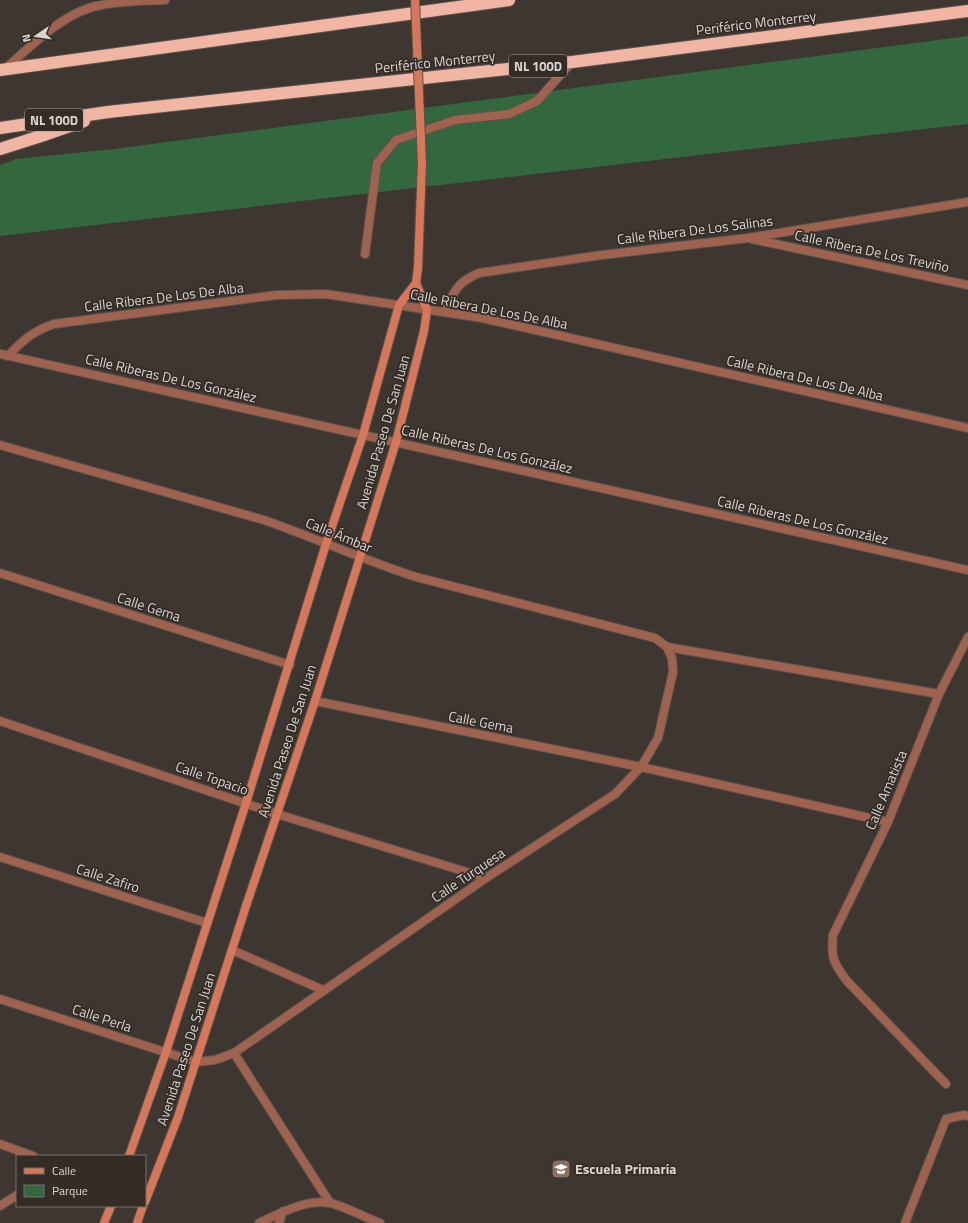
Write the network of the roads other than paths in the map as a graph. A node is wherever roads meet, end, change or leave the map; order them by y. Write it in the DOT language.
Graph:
graph roads {
  1 [pos="165,0"];
  2 [pos="415,0"];
  3 [pos="509,0"];
  4 [pos="968,11"];
  5 [pos="572,62"];
  6 [pos="2,70"];
  7 [pos="108,112"];
  8 [pos="0,128"];
  9 [pos="0,149"];
  10 [pos="968,202"];
  11 [pos="748,238"];
  12 [pos="365,254"];
  13 [pos="416,283"];
  14 [pos="968,285"];
  15 [pos="399,305"];
  16 [pos="427,310"];
  17 [pos="444,312"];
  18 [pos="4,355"];
  19 [pos="968,428"];
  20 [pos="363,434"];
  21 [pos="396,442"];
  22 [pos="0,446"];
  23 [pos="326,544"];
  24 [pos="360,557"];
  25 [pos="968,570"];
  26 [pos="0,573"];
  27 [pos="968,637"];
  28 [pos="667,647"];
  29 [pos="290,665"];
  30 [pos="939,694"];
  31 [pos="315,702"];
  32 [pos="0,721"];
  33 [pos="641,767"];
  34 [pos="246,803"];
  35 [pos="277,814"];
  36 [pos="888,822"];
  37 [pos="0,857"];
  38 [pos="486,878"];
  39 [pos="207,923"];
  40 [pos="232,950"];
  41 [pos="323,990"];
  42 [pos="0,999"];
  43 [pos="166,1052"];
  44 [pos="234,1053"];
  45 [pos="196,1062"];
  46 [pos="946,1084"];
  47 [pos="968,1116"];
  48 [pos="0,1144"];
  49 [pos="30,1155"];
  50 [pos="129,1155"];
  51 [pos="16,1196"];
  52 [pos="146,1199"];
  53 [pos="330,1204"];
  54 [pos="0,1206"];
  55 [pos="111,1207"];
  56 [pos="144,1207"];
  57 [pos="283,1211"];
  58 [pos="104,1223"];
  59 [pos="137,1223"];
  60 [pos="259,1223"];
  61 [pos="279,1223"];
  62 [pos="380,1223"];
  63 [pos="905,1223"];
  1 -- 6 [label="street"];
  2 -- 13 [label="street, bridge"];
  3 -- 6 [label="highway"];
  4 -- 5 [label="highway, Periférico Monterrey / NL 100D"];
  5 -- 7 [label="highway, Periférico Monterrey / NL 100D"];
  5 -- 12 [label="street"];
  7 -- 8 [label="highway, Periférico Monterrey / NL 100D"];
  7 -- 9 [label="highway"];
  10 -- 11 [label="street, Calle Ribera De Los Salinas"];
  11 -- 14 [label="street, Calle Ribera De Los Treviño"];
  11 -- 17 [label="street, Calle Ribera De Los Salinas"];
  13 -- 15 [label="street, Avenida Paseo De San Juan"];
  13 -- 16 [label="street"];
  15 -- 16 [label="street, Calle Ribera De Los De Alba"];
  15 -- 18 [label="street, Calle Ribera De Los De Alba"];
  15 -- 20 [label="street, Avenida Paseo De San Juan"];
  16 -- 17 [label="street, Calle Ribera De Los De Alba"];
  16 -- 21 [label="street, Avenida Paseo De San Juan"];
  17 -- 19 [label="street, Calle Ribera De Los De Alba"];
  18 -- 20 [label="street, Calle Riberas De Los González"];
  20 -- 21 [label="street, Calle Riberas De Los González"];
  20 -- 23 [label="street, Avenida Paseo De San Juan"];
  21 -- 24 [label="street, Avenida Paseo De San Juan"];
  21 -- 25 [label="street, Calle Riberas De Los González"];
  22 -- 23 [label="street, Calle Ámbar"];
  23 -- 24 [label="street, Calle Ámbar"];
  23 -- 29 [label="street, Avenida Paseo De San Juan"];
  24 -- 28 [label="street, Calle Ámbar"];
  24 -- 31 [label="street, Avenida Paseo De San Juan"];
  26 -- 29 [label="street, Calle Gema"];
  27 -- 30 [label="street, Calle Amatista"];
  28 -- 30 [label="street"];
  28 -- 33 [label="street, Calle Turquesa"];
  29 -- 34 [label="street, Avenida Paseo De San Juan"];
  30 -- 36 [label="street, Calle Amatista"];
  31 -- 33 [label="street, Calle Gema"];
  31 -- 35 [label="street, Avenida Paseo De San Juan"];
  32 -- 34 [label="street, Calle Topacio"];
  33 -- 36 [label="street, Calle Gema"];
  33 -- 38 [label="street, Calle Turquesa"];
  34 -- 35 [label="street, Calle Topacio"];
  34 -- 39 [label="street, Avenida Paseo De San Juan"];
  35 -- 38 [label="street, Calle Topacio"];
  35 -- 40 [label="street, Avenida Paseo De San Juan"];
  36 -- 46 [label="street, Calle Amatista"];
  37 -- 39 [label="street, Calle Zafiro"];
  38 -- 41 [label="street, Calle Turquesa"];
  39 -- 43 [label="street, Avenida Paseo De San Juan"];
  40 -- 41 [label="street"];
  40 -- 45 [label="street, Avenida Paseo De San Juan"];
  41 -- 44 [label="street, Calle Turquesa"];
  42 -- 43 [label="street, Calle Perla"];
  43 -- 45 [label="street, Calle Perla"];
  43 -- 50 [label="street, Avenida Paseo De San Juan"];
  44 -- 45 [label="street, Calle Turquesa"];
  44 -- 53 [label="street"];
  45 -- 52 [label="street, Avenida Paseo De San Juan"];
  47 -- 63 [label="street"];
  48 -- 49 [label="street"];
  51 -- 54 [label="street"];
  53 -- 57 [label="street"];
  53 -- 62 [label="street"];
  55 -- 58 [label="street"];
  56 -- 59 [label="street"];
  57 -- 60 [label="street"];
  57 -- 61 [label="street"];
}
